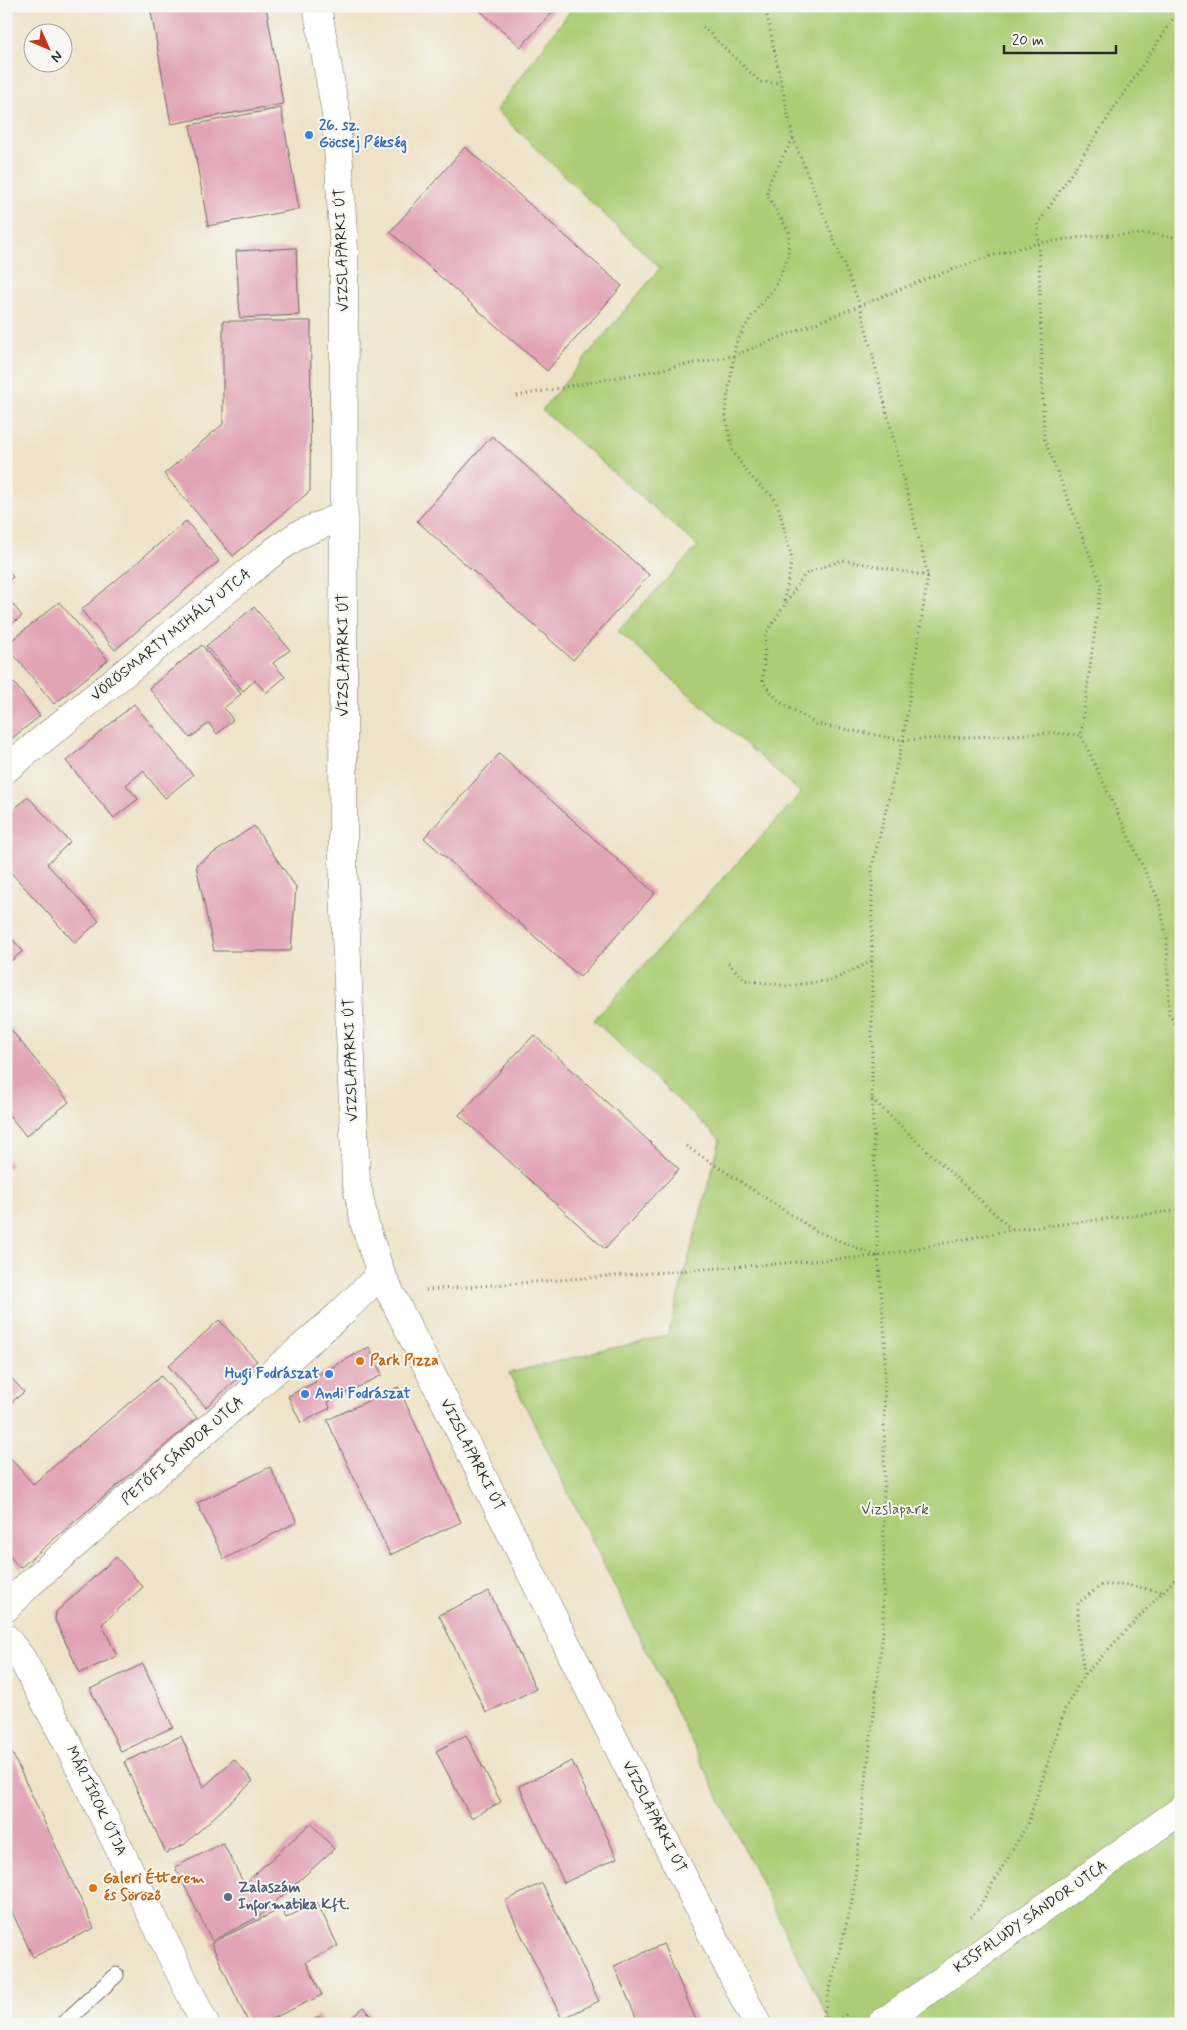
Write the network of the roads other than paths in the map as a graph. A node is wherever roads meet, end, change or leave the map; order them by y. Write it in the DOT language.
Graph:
graph roads {
  1 [pos="317,6"];
  2 [pos="344,515"];
  3 [pos="6,769"];
  4 [pos="386,1283"];
  5 [pos="6,1608"];
  6 [pos="6,1638"];
  7 [pos="1181,1810"];
  8 [pos="116,1975"];
  9 [pos="63,2024"];
  10 [pos="205,2024"];
  11 [pos="757,2024"];
  12 [pos="881,2024"];
  1 -- 2 [label="street, VIZSLAPARKI ÚT"];
  2 -- 3 [label="street, VÖRÖSMARTY MIHÁLY UTCA"];
  2 -- 4 [label="street, VIZSLAPARKI ÚT"];
  4 -- 5 [label="street, PETŐFI SÁNDOR UTCA"];
  4 -- 11 [label="street, VIZSLAPARKI ÚT"];
  6 -- 10 [label="street, MÁRTÍROK ÚTJA"];
  7 -- 12 [label="street, KISFALUDY SÁNDOR UTCA"];
  8 -- 9 [label="lane"];
}
